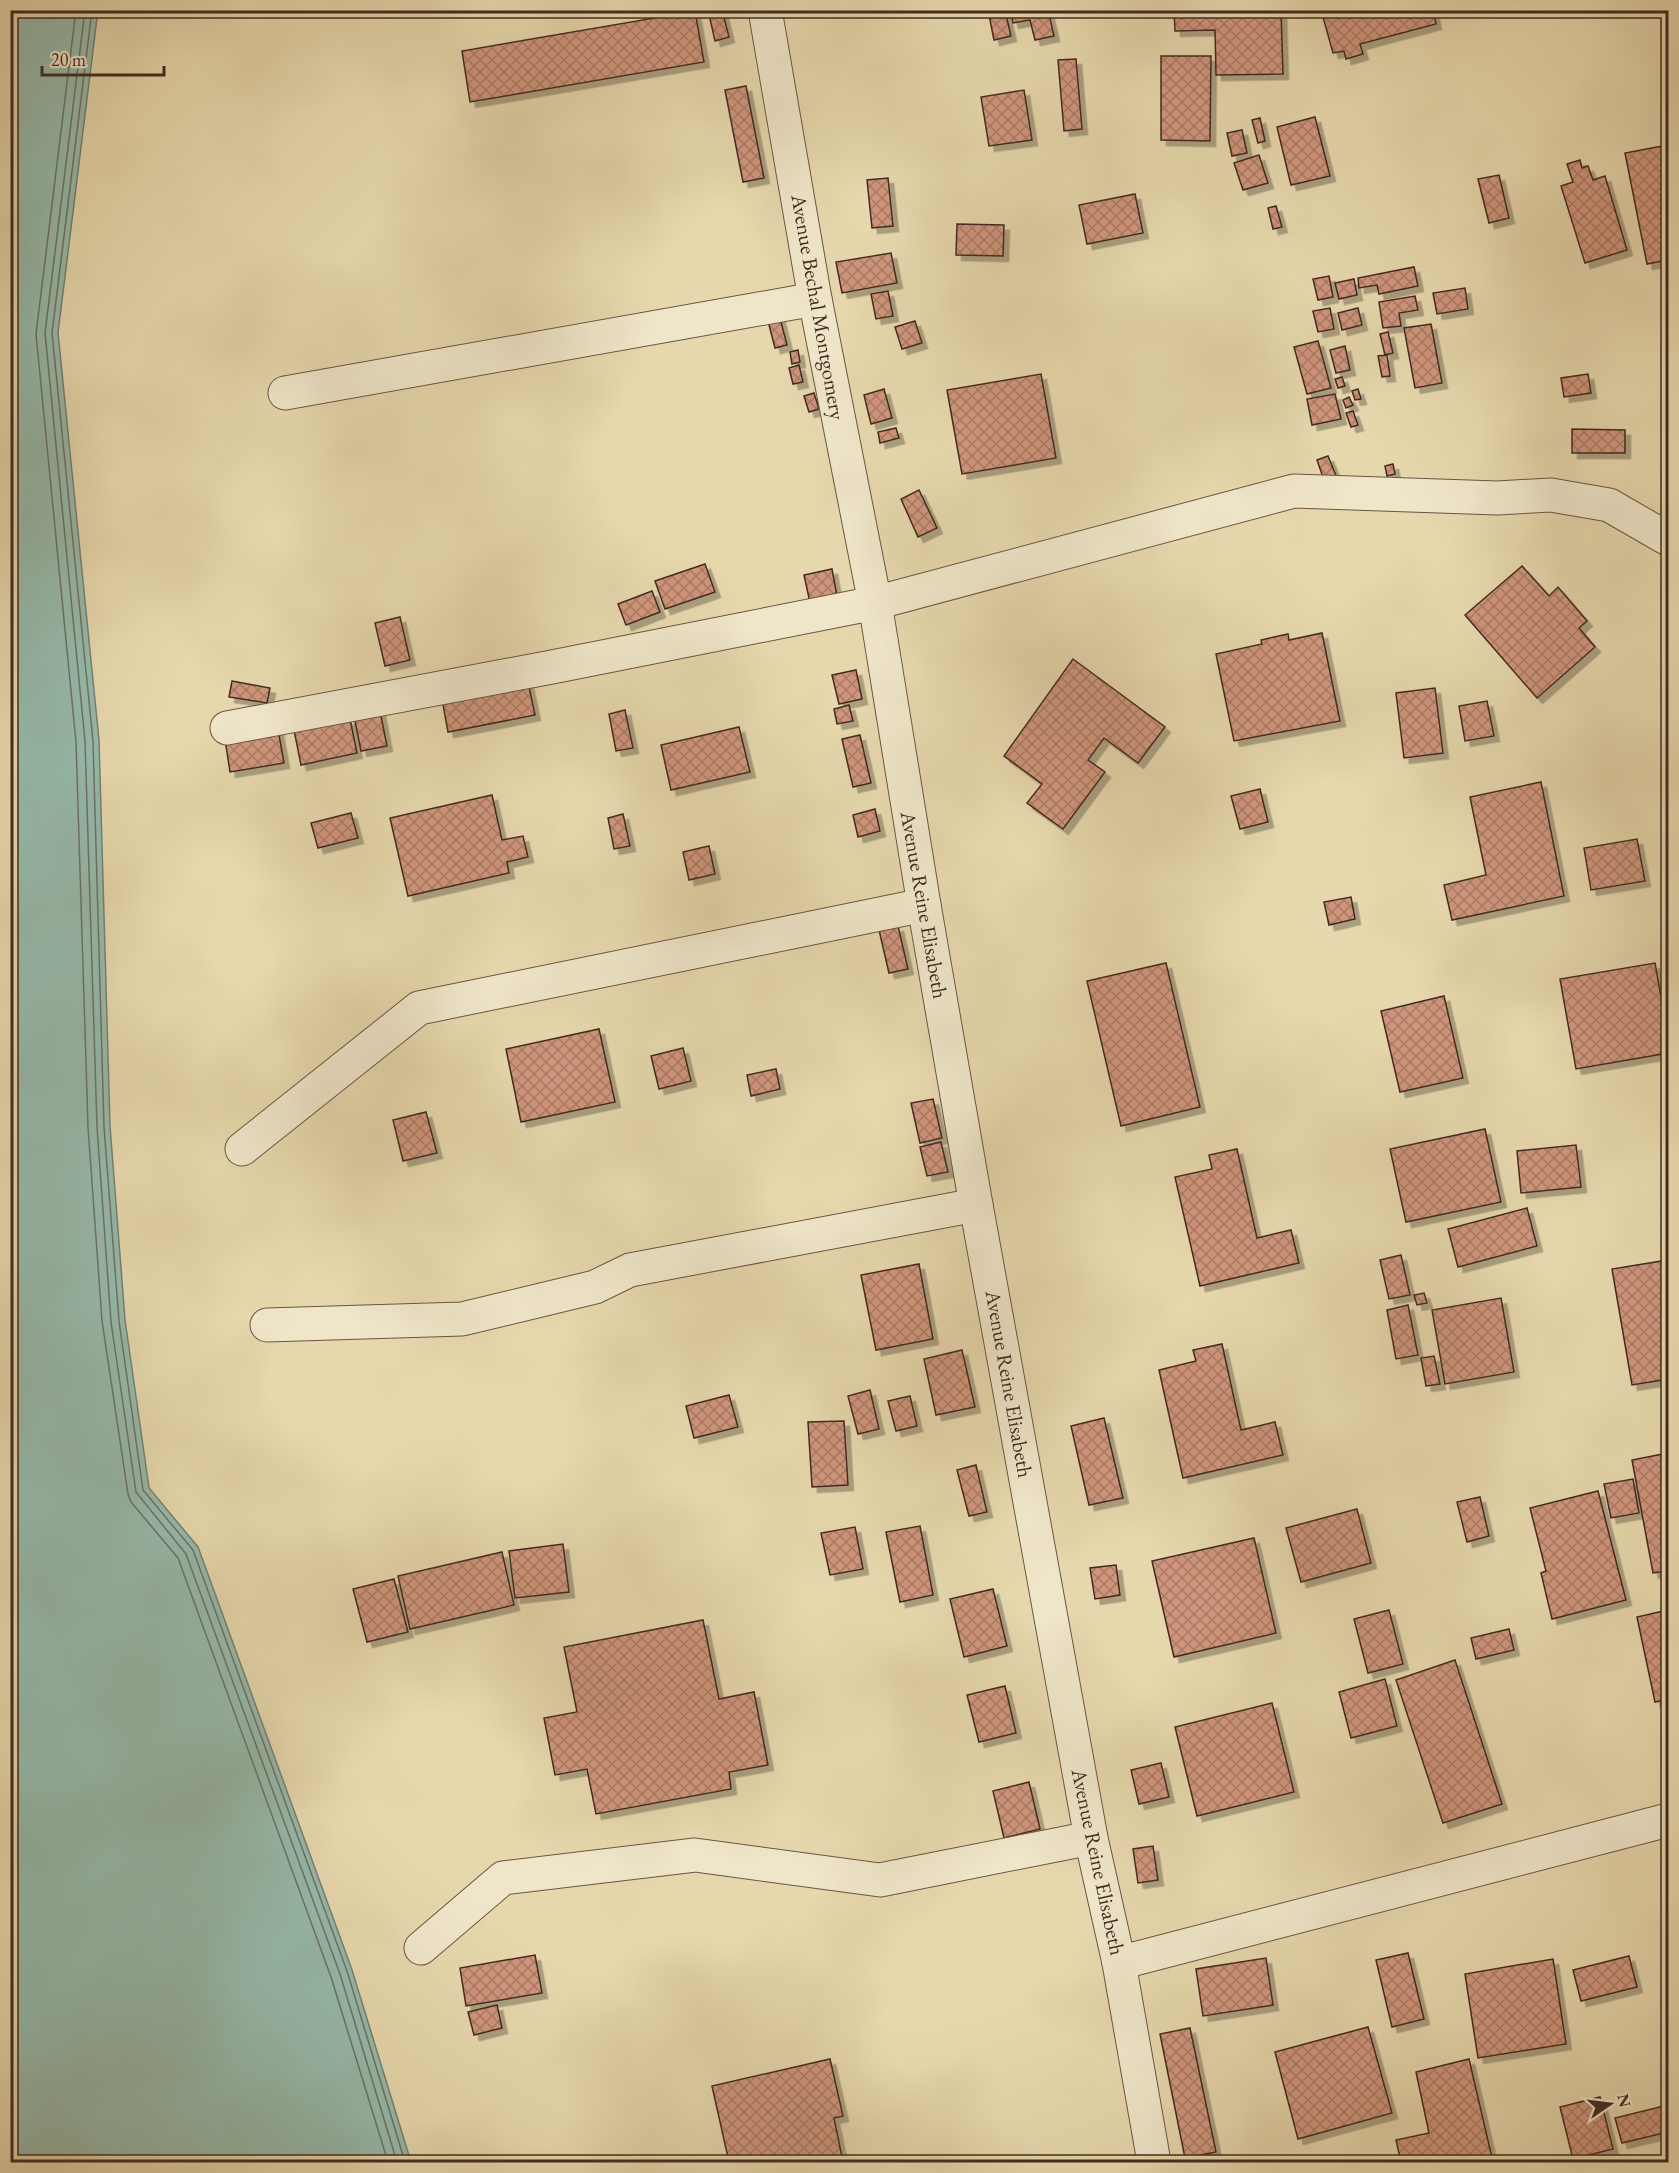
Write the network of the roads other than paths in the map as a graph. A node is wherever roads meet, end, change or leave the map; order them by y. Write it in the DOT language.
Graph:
graph roads {
  1 [pos="765,10"];
  2 [pos="815,299"];
  3 [pos="285,393"];
  4 [pos="1668,539"];
  5 [pos="875,603"];
  6 [pos="227,728"];
  7 [pos="924,905"];
  8 [pos="242,1149"];
  9 [pos="976,1205"];
  10 [pos="267,1325"];
  11 [pos="1668,1820"];
  12 [pos="1091,1839"];
  13 [pos="421,1948"];
  14 [pos="1119,1963"];
  15 [pos="1154,2163"];
  1 -- 2 [label="street, Avenue Bechal Montgomery"];
  2 -- 3 [label="street"];
  2 -- 5 [label="street, Avenue Bechal Montgomery"];
  4 -- 5 [label="street"];
  5 -- 6 [label="street"];
  5 -- 7 [label="street, Avenue Reine Elisabeth"];
  7 -- 8 [label="street"];
  7 -- 9 [label="street, Avenue Reine Elisabeth"];
  9 -- 10 [label="street"];
  9 -- 12 [label="street, Avenue Reine Elisabeth"];
  11 -- 14 [label="street"];
  12 -- 13 [label="street"];
  12 -- 14 [label="street, Avenue Reine Elisabeth"];
  14 -- 15 [label="street, Avenue Reine Elisabeth"];
}
